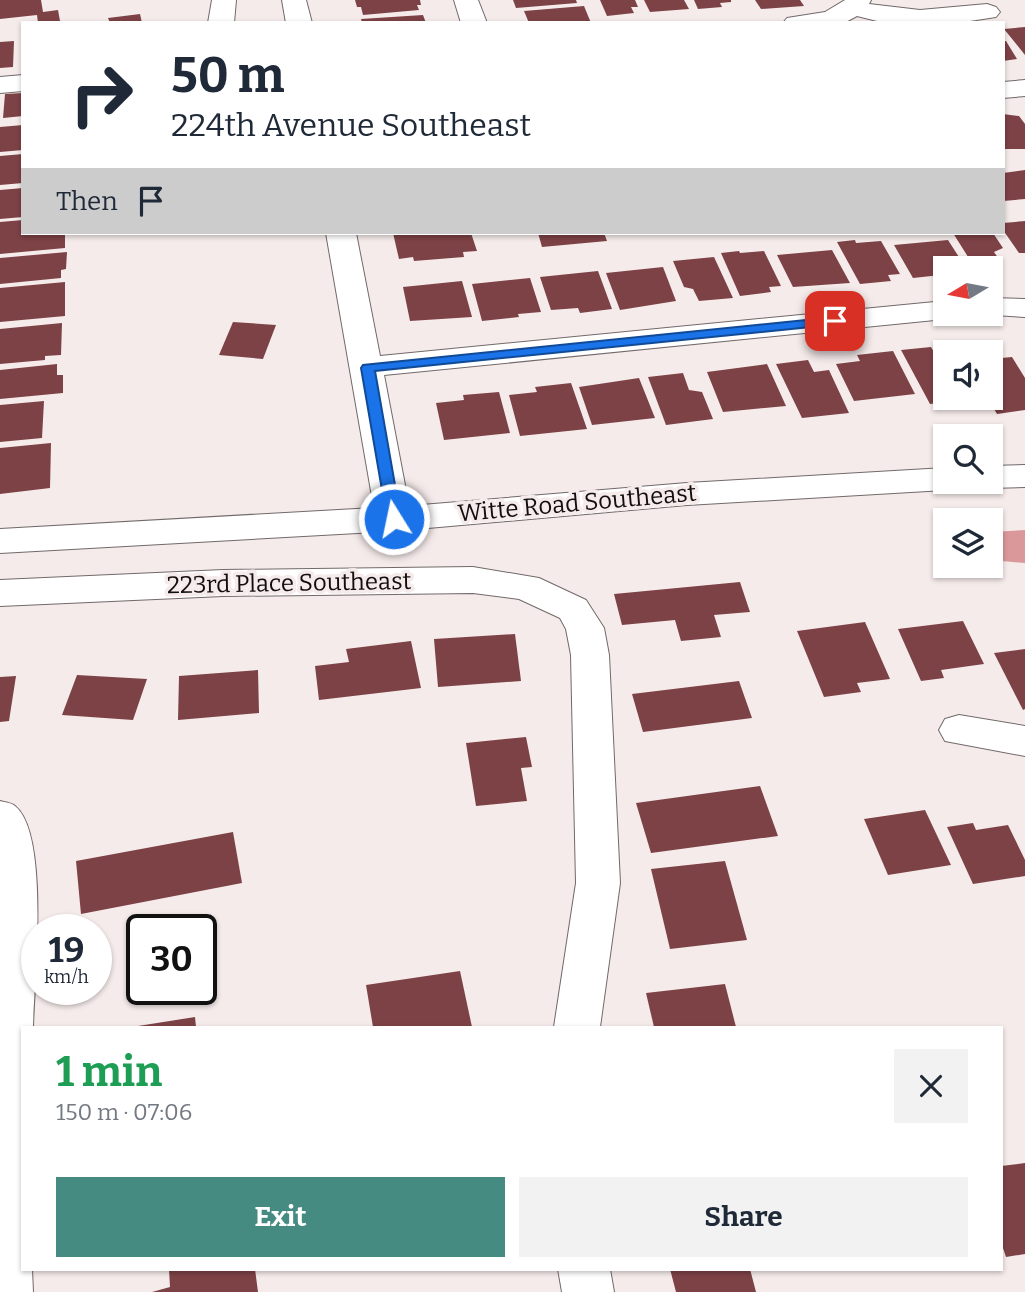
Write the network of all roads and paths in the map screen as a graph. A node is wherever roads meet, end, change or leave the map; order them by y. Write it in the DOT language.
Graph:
graph roads {
  1 [pos="224,0"];
  2 [pos="294,0"];
  3 [pos="466,0"];
  4 [pos="856,4"];
  5 [pos="988,12"];
  6 [pos="221,21"];
  7 [pos="299,21"];
  8 [pos="473,21"];
  9 [pos="810,21"];
  10 [pos="21,83"];
  11 [pos="0,85"];
  12 [pos="1025,88"];
  13 [pos="1005,90"];
  14 [pos="341,235"];
  15 [pos="1003,307"];
  16 [pos="1025,308"];
  17 [pos="933,311"];
  18 [pos="368,368"];
  19 [pos="1025,476"];
  20 [pos="1003,477"];
  21 [pos="933,480"];
  22 [pos="394,519"];
  23 [pos="0,541"];
  24 [pos="0,593"];
  25 [pos="958,730"];
  26 [pos="1025,741"];
  27 [pos="0,817"];
  28 [pos="577,1026"];
  29 [pos="2,1169"];
  30 [pos="584,1271"];
  31 [pos="8,1292"];
  32 [pos="588,1292"];
  1 -- 6 [label="street"];
  2 -- 7 [label="street"];
  3 -- 8 [label="street"];
  4 -- 5 [label="street"];
  4 -- 9 [label="street"];
  10 -- 11 [label="street"];
  12 -- 13 [label="street"];
  14 -- 18 [label="street"];
  15 -- 16 [label="street"];
  17 -- 18 [label="street"];
  18 -- 22 [label="street"];
  19 -- 20 [label="street"];
  21 -- 22 [label="street, Witte Road Southeast"];
  22 -- 23 [label="street, Witte Road Southeast"];
  24 -- 28 [label="street, 223rd Place Southeast"];
  25 -- 26 [label="street"];
  27 -- 29 [label="street"];
  29 -- 31 [label="street"];
  30 -- 32 [label="street"];
}
